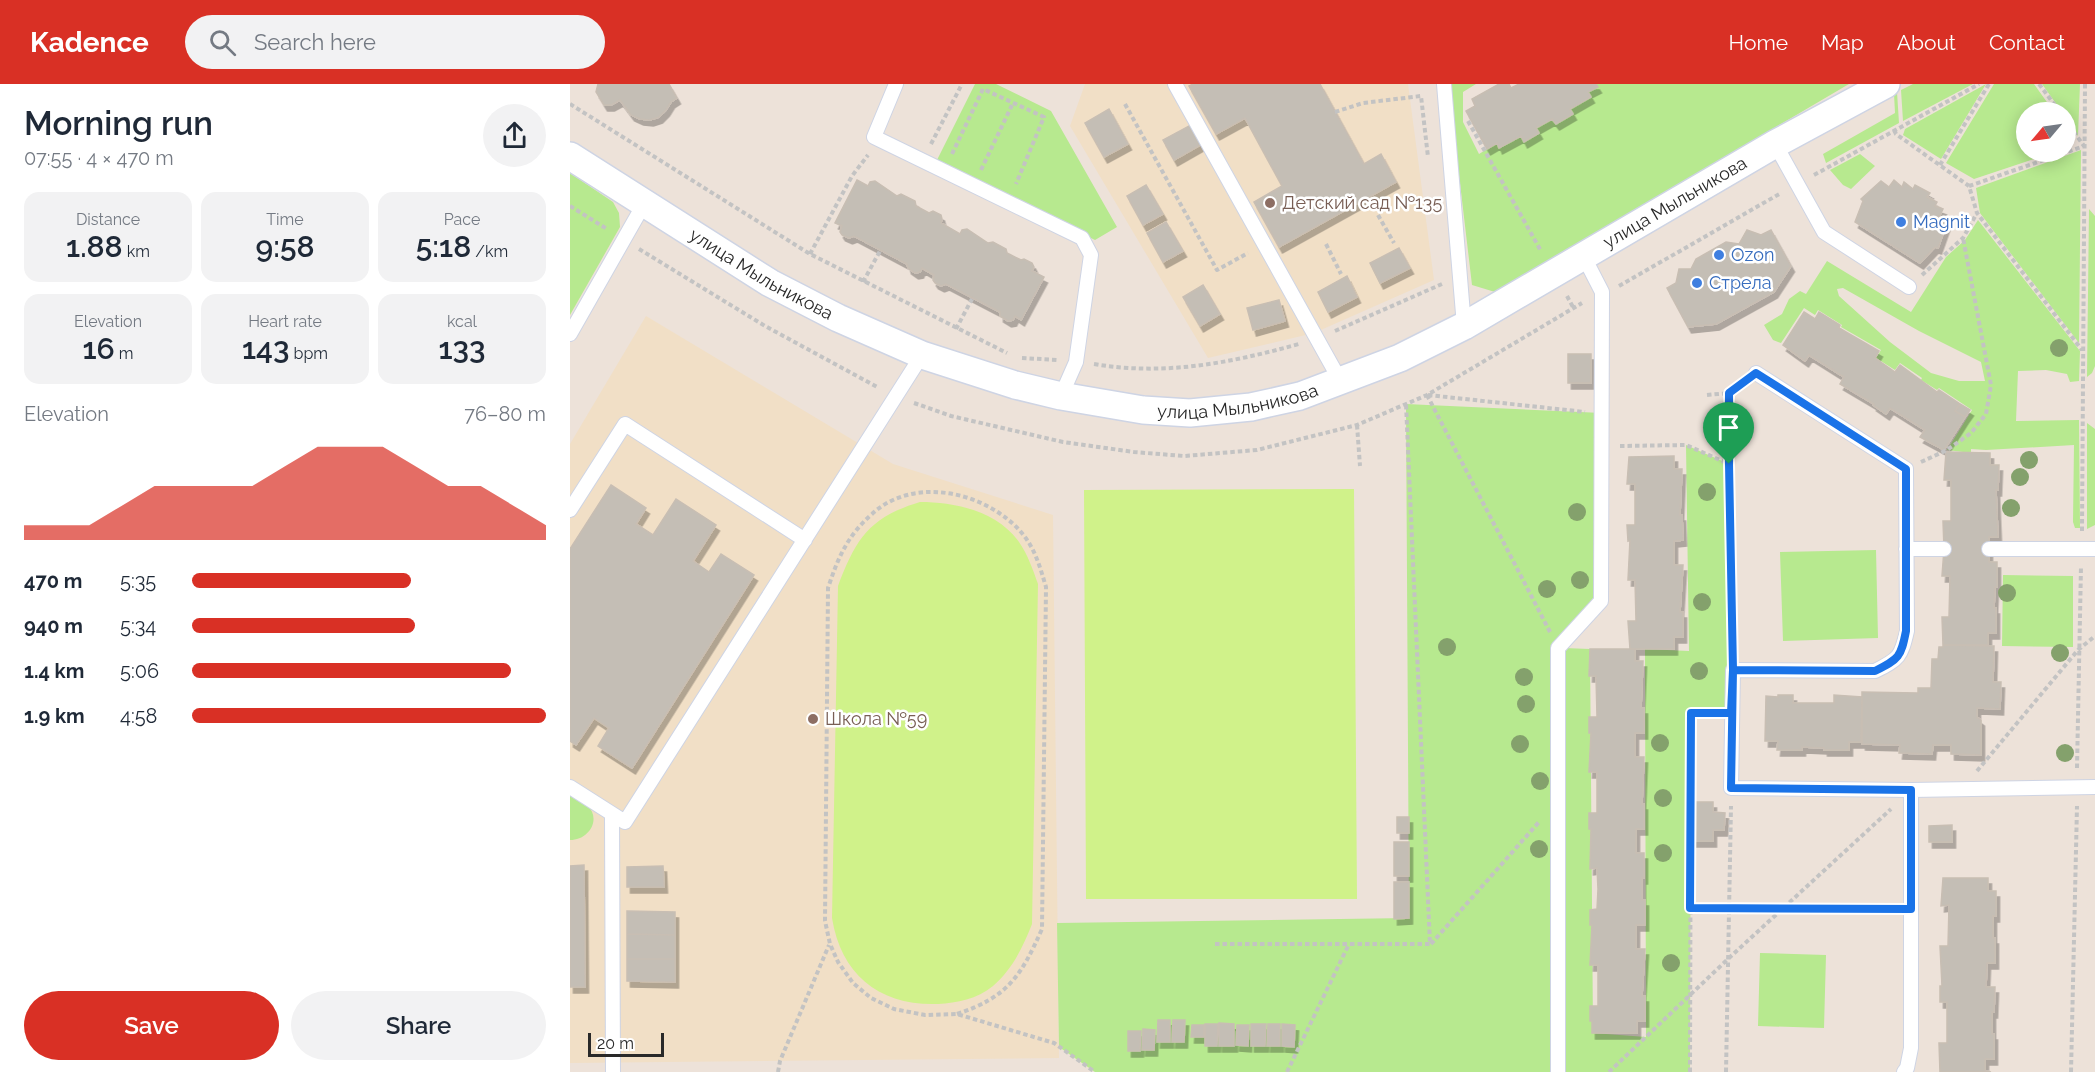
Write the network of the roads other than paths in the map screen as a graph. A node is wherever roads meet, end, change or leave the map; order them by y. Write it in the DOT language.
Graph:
graph roads {
  1 [pos="896,84"];
  2 [pos="1175,84"];
  3 [pos="1886,84"];
  4 [pos="1442,87"];
  5 [pos="1775,144"];
  6 [pos="570,156"];
  7 [pos="644,204"];
  8 [pos="1583,255"];
  9 [pos="1909,287"];
  10 [pos="1464,326"];
  11 [pos="570,334"];
  12 [pos="922,355"];
  13 [pos="1756,373"];
  14 [pos="1341,382"];
  15 [pos="1061,396"];
  16 [pos="570,510"];
  17 [pos="805,540"];
  18 [pos="1906,549"];
  19 [pos="1944,549"];
  20 [pos="1989,549"];
  21 [pos="2088,549"];
  22 [pos="570,787"];
  23 [pos="2095,787"];
  24 [pos="1911,790"];
  25 [pos="612,814"];
  26 [pos="613,1072"];
  27 [pos="1558,1072"];
  28 [pos="1904,1072"];
  1 -- 15 [label="lane"];
  2 -- 14 [label="lane"];
  3 -- 5 [label="street, улица Мыльникова"];
  4 -- 10 [label="lane"];
  5 -- 8 [label="street, улица Мыльникова"];
  5 -- 9 [label="lane"];
  6 -- 7 [label="street, улица Мыльникова"];
  7 -- 11 [label="lane"];
  7 -- 12 [label="street, улица Мыльникова"];
  8 -- 10 [label="street, улица Мыльникова"];
  8 -- 27 [label="lane"];
  10 -- 14 [label="street, улица Мыльникова"];
  12 -- 15 [label="street, улица Мыльникова"];
  12 -- 17 [label="lane"];
  13 -- 18 [label="lane"];
  14 -- 15 [label="street, улица Мыльникова"];
  16 -- 17 [label="lane"];
  17 -- 25 [label="lane"];
  18 -- 19 [label="lane"];
  18 -- 24 [label="lane"];
  20 -- 21 [label="lane"];
  22 -- 25 [label="lane"];
  23 -- 24 [label="lane"];
  24 -- 28 [label="lane"];
  25 -- 26 [label="lane"];
}
